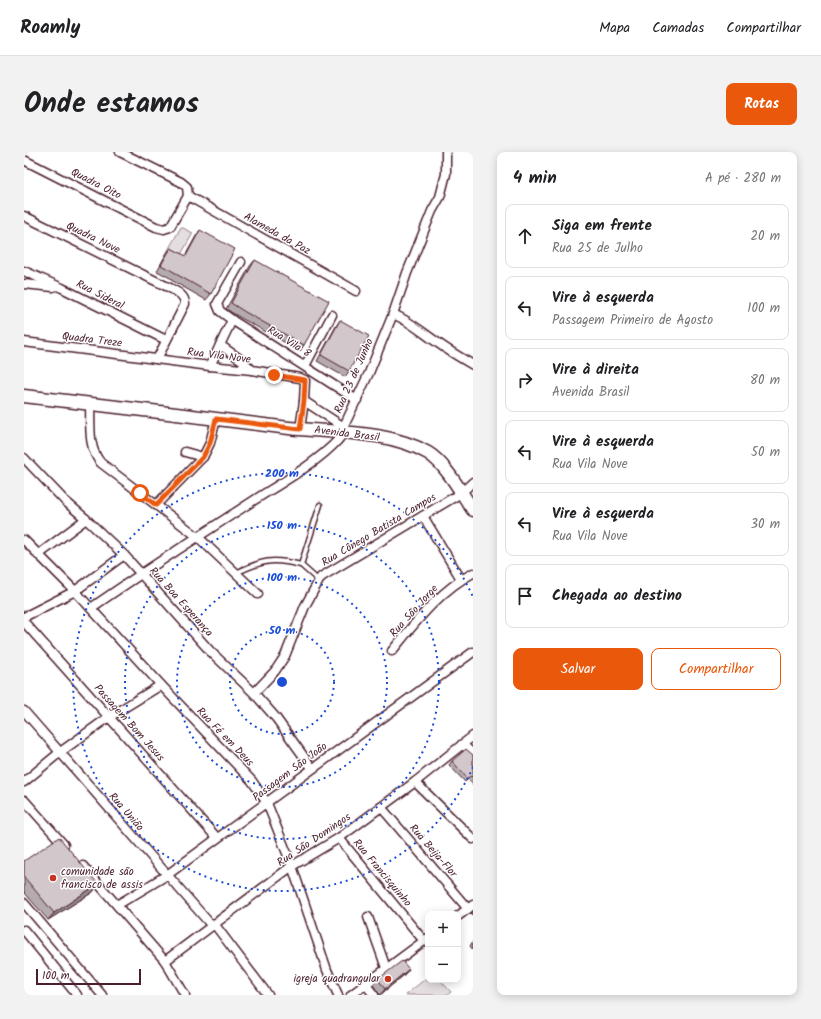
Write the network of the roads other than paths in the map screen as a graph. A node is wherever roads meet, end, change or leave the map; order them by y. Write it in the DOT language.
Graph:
graph roads {
  1 [pos="120,152"];
  2 [pos="446,152"];
  3 [pos="24,160"];
  4 [pos="188,196"];
  5 [pos="24,216"];
  6 [pos="241,262"];
  7 [pos="24,271"];
  8 [pos="24,284"];
  9 [pos="62,288"];
  10 [pos="356,291"];
  11 [pos="393,314"];
  12 [pos="332,315"];
  13 [pos="232,320"];
  14 [pos="166,340"];
  15 [pos="24,342"];
  16 [pos="220,345"];
  17 [pos="157,359"];
  18 [pos="473,365"];
  19 [pos="210,366"];
  20 [pos="308,367"];
  21 [pos="252,370"];
  22 [pos="305,380"];
  23 [pos="24,396"];
  24 [pos="357,400"];
  25 [pos="304,401"];
  26 [pos="90,404"];
  27 [pos="216,419"];
  28 [pos="300,429"];
  29 [pos="344,430"];
  30 [pos="185,452"];
  31 [pos="203,457"];
  32 [pos="24,458"];
  33 [pos="473,482"];
  34 [pos="461,493"];
  35 [pos="156,505"];
  36 [pos="320,505"];
  37 [pos="473,510"];
  38 [pos="423,516"];
  39 [pos="86,519"];
  40 [pos="198,537"];
  41 [pos="26,545"];
  42 [pos="38,555"];
  43 [pos="124,555"];
  44 [pos="301,565"];
  45 [pos="140,573"];
  46 [pos="236,573"];
  47 [pos="473,573"];
  48 [pos="461,579"];
  49 [pos="319,581"];
  50 [pos="75,591"];
  51 [pos="258,594"];
  52 [pos="91,608"];
  53 [pos="24,617"];
  54 [pos="24,622"];
  55 [pos="392,652"];
  56 [pos="473,652"];
  57 [pos="161,685"];
  58 [pos="254,693"];
  59 [pos="24,711"];
  60 [pos="109,717"];
  61 [pos="473,736"];
  62 [pos="462,744"];
  63 [pos="59,753"];
  64 [pos="473,754"];
  65 [pos="312,768"];
  66 [pos="24,782"];
  67 [pos="415,782"];
  68 [pos="24,800"];
  69 [pos="267,803"];
  70 [pos="381,807"];
  71 [pos="217,838"];
  72 [pos="339,838"];
  73 [pos="473,839"];
  74 [pos="292,866"];
  75 [pos="167,875"];
  76 [pos="24,903"];
  77 [pos="118,905"];
  78 [pos="470,907"];
  79 [pos="461,914"];
  80 [pos="368,917"];
  81 [pos="213,926"];
  82 [pos="24,930"];
  83 [pos="425,938"];
  84 [pos="425,940"];
  85 [pos="165,961"];
  86 [pos="386,968"];
  87 [pos="366,985"];
  88 [pos="77,995"];
  89 [pos="102,995"];
  90 [pos="185,995"];
  91 [pos="268,995"];
  92 [pos="338,995"];
  93 [pos="351,995"];
  94 [pos="374,995"];
  1 -- 4 [label="street"];
  2 -- 11 [label="street, Rua 23 de Junho"];
  3 -- 4 [label="street, Quadra Oito"];
  4 -- 10 [label="street, Alameda da Paz"];
  5 -- 14 [label="street, Quadra Nove"];
  6 -- 13 [label="street, Rua Vila 8"];
  7 -- 9 [label="street, Rua Sideral"];
  8 -- 9 [label="street"];
  9 -- 14 [label="street, Rua Sideral"];
  11 -- 18 [label="street"];
  11 -- 24 [label="street, Rua 23 de Junho"];
  12 -- 20 [label="street"];
  13 -- 16 [label="street"];
  13 -- 20 [label="street, Rua Vila 8"];
  14 -- 17 [label="street"];
  15 -- 17 [label="street, Quadra Treze"];
  16 -- 19 [label="street"];
  16 -- 21 [label="street"];
  17 -- 19 [label="street, Rua Vila Nove"];
  19 -- 21 [label="street, Rua Vila Nove"];
  20 -- 22 [label="street"];
  20 -- 24 [label="street, Rua Vila 8"];
  21 -- 22 [label="street, Rua Vila Nove"];
  22 -- 25 [label="street"];
  23 -- 26 [label="main road, Avenida Brasil"];
  24 -- 29 [label="street, Rua 23 de Junho"];
  25 -- 28 [label="street"];
  25 -- 29 [label="street"];
  26 -- 27 [label="main road, Avenida Brasil"];
  26 -- 35 [label="street"];
  27 -- 28 [label="main road, Avenida Brasil"];
  27 -- 31 [label="street"];
  28 -- 29 [label="main road, Avenida Brasil"];
  29 -- 34 [label="main road, Avenida Brasil"];
  29 -- 40 [label="street, Rua 23 de Junho"];
  30 -- 31 [label="street"];
  31 -- 35 [label="street"];
  32 -- 39 [label="street, Rua Boa Esperança"];
  33 -- 34 [label="street, Rua Cônego Batista Campos"];
  34 -- 37 [label="main road, Avenida Brasil"];
  34 -- 38 [label="street, Rua Cônego Batista Campos"];
  35 -- 40 [label="street"];
  36 -- 44 [label="lane"];
  38 -- 48 [label="street"];
  38 -- 49 [label="street, Rua Cônego Batista Campos"];
  39 -- 42 [label="street"];
  39 -- 43 [label="street, Rua Boa Esperança"];
  40 -- 45 [label="street, Rua 23 de Junho"];
  40 -- 46 [label="street"];
  41 -- 42 [label="street, Rua Fé em Deus"];
  42 -- 50 [label="street, Rua Fé em Deus"];
  43 -- 45 [label="street, Rua Boa Esperança"];
  43 -- 50 [label="street"];
  44 -- 46 [label="lane"];
  44 -- 49 [label="lane"];
  45 -- 52 [label="street, Rua 23 de Junho"];
  45 -- 58 [label="street, Rua Boa Esperança"];
  46 -- 51 [label="street"];
  47 -- 48 [label="street, Rua São Jorge"];
  48 -- 55 [label="street, Rua São Jorge"];
  49 -- 58 [label="street, Rua Cônego Batista Campos"];
  50 -- 52 [label="street, Rua Fé em Deus"];
  50 -- 53 [label="street"];
  52 -- 57 [label="street, Rua Fé em Deus"];
  54 -- 60 [label="street, Passagem Bom Jesus"];
  56 -- 65 [label="street, Passagem São João"];
  57 -- 60 [label="street"];
  57 -- 69 [label="street, Rua Fé em Deus"];
  58 -- 65 [label="street, Rua Boa Esperança"];
  59 -- 63 [label="street, Rua União"];
  60 -- 63 [label="street"];
  60 -- 71 [label="street, Passagem Bom Jesus"];
  61 -- 62 [label="street, Rua São Domingos"];
  62 -- 64 [label="street"];
  62 -- 67 [label="street, Rua São Domingos"];
  63 -- 66 [label="street"];
  63 -- 75 [label="street, Rua União"];
  65 -- 69 [label="street, Passagem São João"];
  67 -- 70 [label="street, Rua São Domingos"];
  67 -- 73 [label="street"];
  68 -- 77 [label="street"];
  69 -- 71 [label="street, Passagem São João"];
  69 -- 74 [label="street, Rua Fé em Deus"];
  70 -- 72 [label="street, Rua São Domingos"];
  70 -- 78 [label="street, Rua Beija-Flor"];
  71 -- 75 [label="street, Passagem São João"];
  72 -- 74 [label="street, Rua São Domingos"];
  72 -- 83 [label="street, Rua Francisquinho"];
  74 -- 81 [label="street, Rua São Domingos"];
  74 -- 92 [label="street, Rua Fé em Deus"];
  75 -- 77 [label="street, Passagem São João"];
  75 -- 81 [label="street, Rua União"];
  76 -- 89 [label="street"];
  77 -- 85 [label="street"];
  78 -- 79 [label="street"];
  80 -- 86 [label="street"];
  81 -- 85 [label="street, Rua São Domingos"];
  81 -- 91 [label="street, Rua União"];
  82 -- 88 [label="street"];
  84 -- 86 [label="street"];
  85 -- 90 [label="street"];
  86 -- 87 [label="street"];
  87 -- 93 [label="street"];
  87 -- 94 [label="street"];
}
